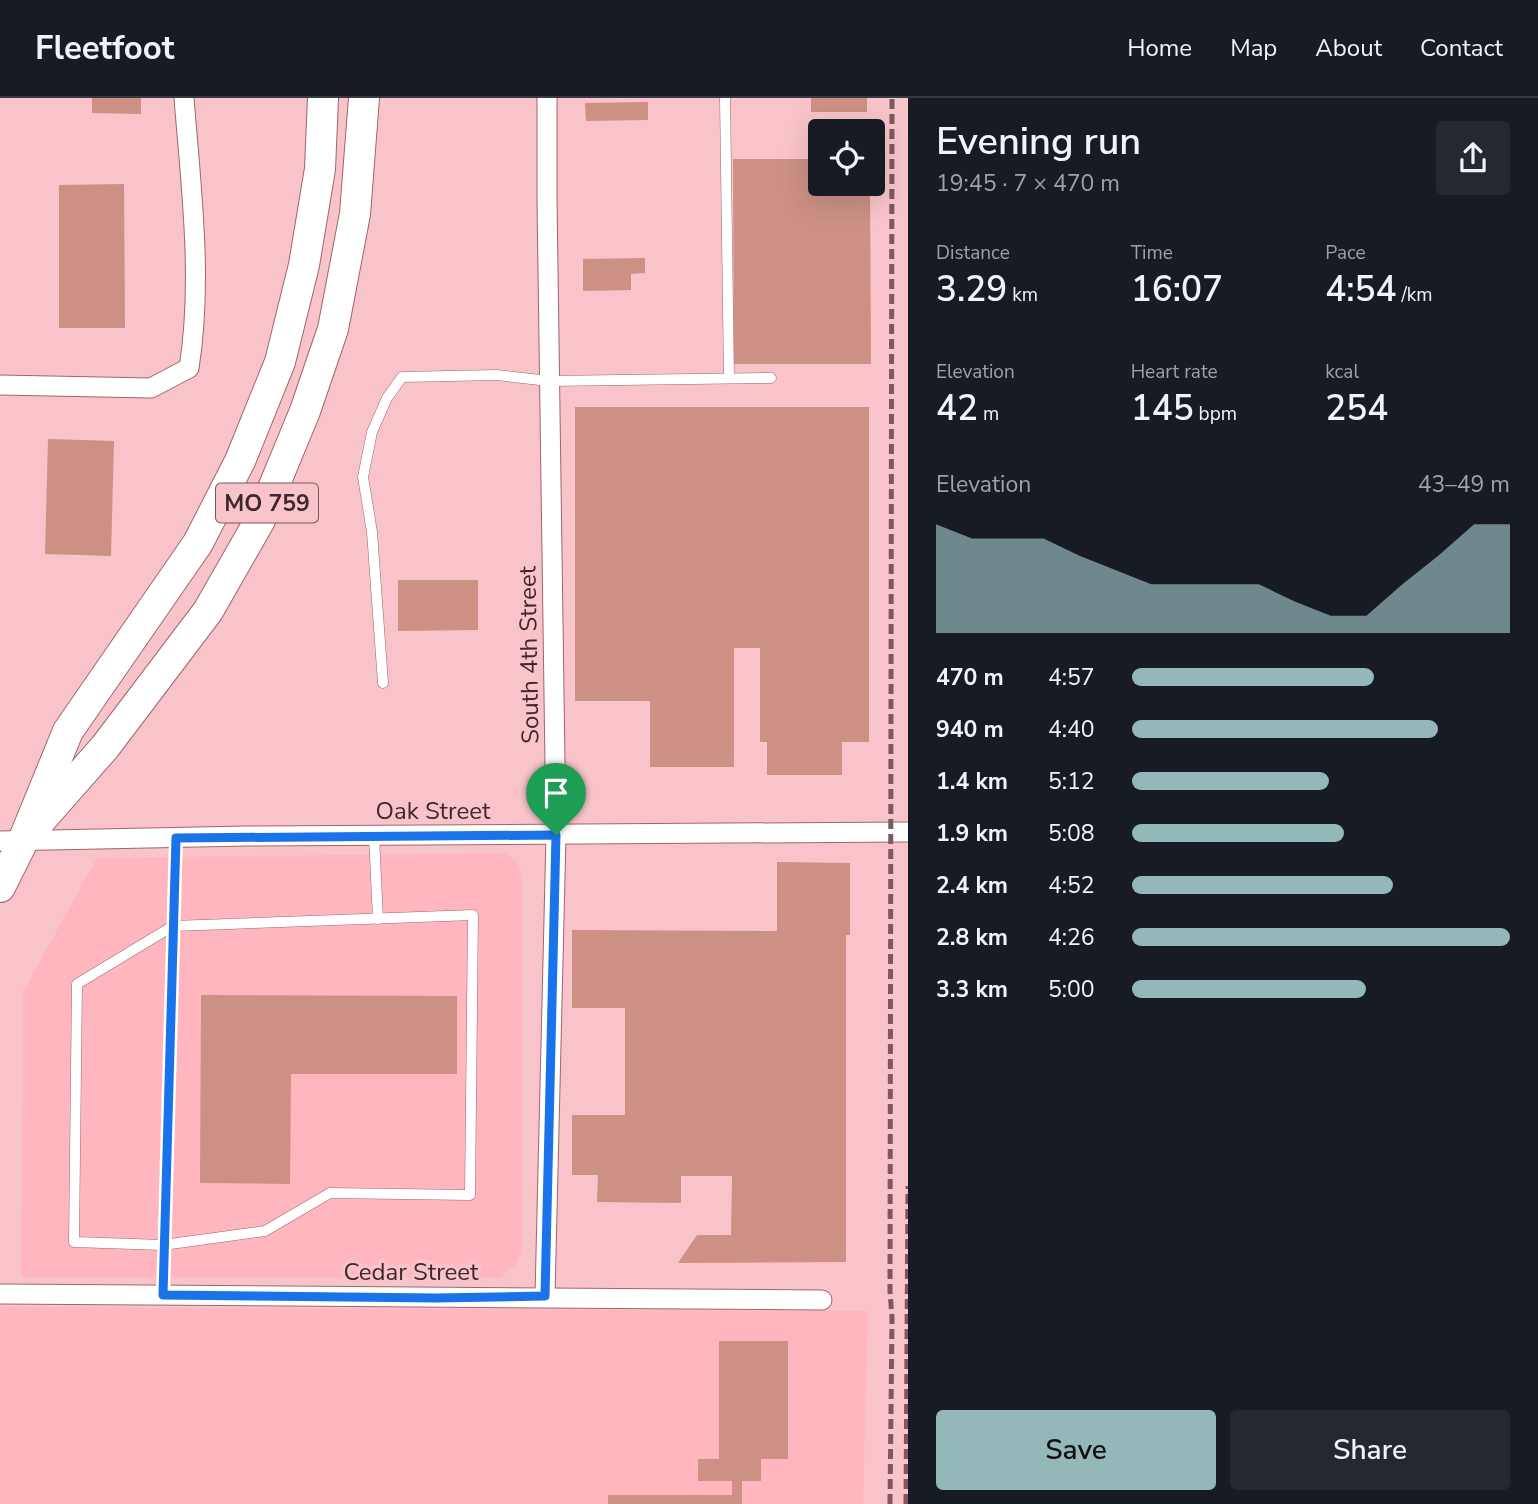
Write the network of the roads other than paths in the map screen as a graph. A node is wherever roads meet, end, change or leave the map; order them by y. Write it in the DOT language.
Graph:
graph roads {
  1 [pos="184,98"];
  2 [pos="323,98"];
  3 [pos="364,98"];
  4 [pos="547,98"];
  5 [pos="725,98"];
  6 [pos="729,378"];
  7 [pos="771,378"];
  8 [pos="549,381"];
  9 [pos="0,385"];
  10 [pos="383,683"];
  11 [pos="908,832"];
  12 [pos="556,835"];
  13 [pos="374,836"];
  14 [pos="176,838"];
  15 [pos="11,841"];
  16 [pos="0,887"];
  17 [pos="378,919"];
  18 [pos="173,926"];
  19 [pos="163,1245"];
  20 [pos="0,1294"];
  21 [pos="163,1295"];
  22 [pos="545,1296"];
  23 [pos="822,1300"];
  1 -- 9 [label="street"];
  2 -- 15 [label="main road, MO 759"];
  3 -- 15 [label="main road, MO 759"];
  4 -- 8 [label="street, South 4th Street"];
  5 -- 6 [label="lane"];
  6 -- 7 [label="lane"];
  6 -- 8 [label="lane"];
  8 -- 10 [label="lane"];
  8 -- 12 [label="street, South 4th Street"];
  11 -- 12 [label="street, Oak Street"];
  12 -- 13 [label="street, Oak Street"];
  12 -- 22 [label="street, South 4th Street"];
  13 -- 14 [label="street, Oak Street"];
  13 -- 17 [label="lane"];
  14 -- 15 [label="street, Oak Street"];
  14 -- 18 [label="lane"];
  15 -- 16 [label="main road, MO 759"];
  17 -- 18 [label="lane"];
  17 -- 19 [label="lane"];
  18 -- 19 [label="lane"];
  18 -- 19 [label="lane"];
  19 -- 21 [label="lane"];
  20 -- 21 [label="street, Cedar Street"];
  21 -- 22 [label="street, Cedar Street"];
  22 -- 23 [label="street, Cedar Street"];
}
